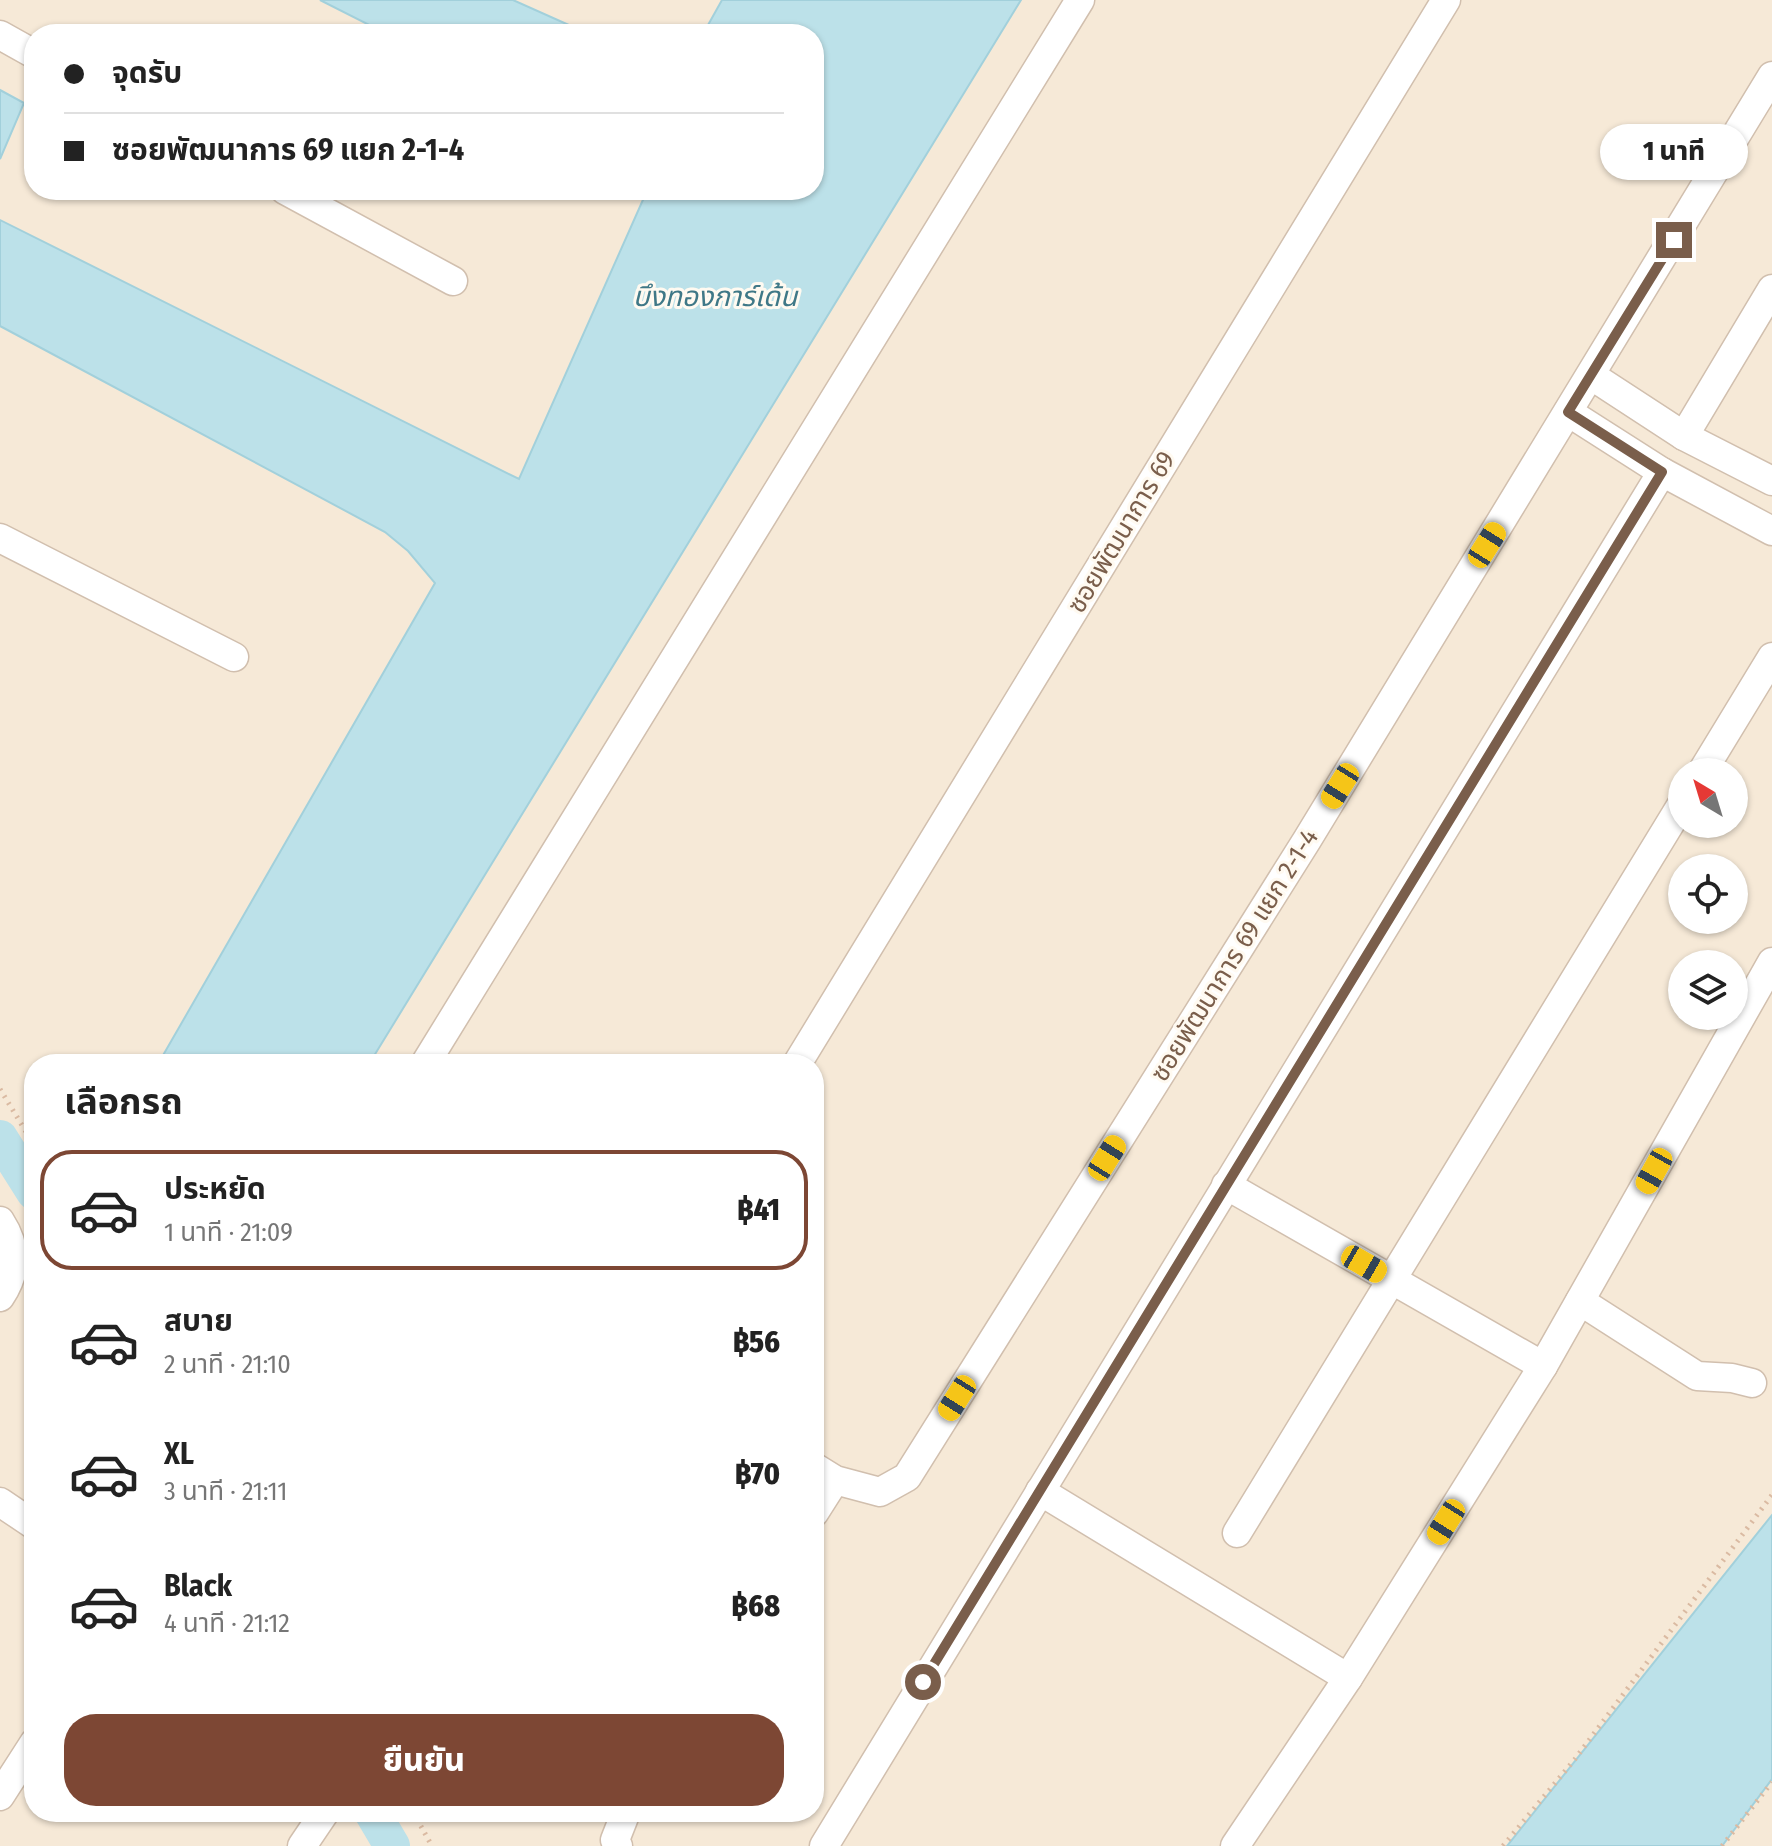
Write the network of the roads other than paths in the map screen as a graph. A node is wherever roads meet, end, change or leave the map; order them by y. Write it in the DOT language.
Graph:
graph roads {
  1 [pos="1080,0"];
  2 [pos="1446,0"];
  3 [pos="0,35"];
  4 [pos="24,48"];
  5 [pos="1772,76"];
  6 [pos="303,200"];
  7 [pos="453,281"];
  8 [pos="1772,289"];
  9 [pos="1592,376"];
  10 [pos="1568,412"];
  11 [pos="1684,436"];
  12 [pos="1662,472"];
  13 [pos="1772,481"];
  14 [pos="1772,531"];
  15 [pos="0,538"];
  16 [pos="234,657"];
  17 [pos="1772,657"];
  18 [pos="1711,758"];
  19 [pos="1668,827"];
  20 [pos="1772,962"];
  21 [pos="431,1054"];
  22 [pos="803,1054"];
  23 [pos="1226,1185"];
  24 [pos="0,1221"];
  25 [pos="1391,1280"];
  26 [pos="0,1297"];
  27 [pos="1580,1301"];
  28 [pos="1543,1366"];
  29 [pos="1752,1383"];
  30 [pos="825,1473"];
  31 [pos="1040,1491"];
  32 [pos="0,1502"];
  33 [pos="24,1518"];
  34 [pos="1237,1533"];
  35 [pos="1348,1678"];
  36 [pos="24,1759"];
  37 [pos="0,1796"];
  38 [pos="318,1822"];
  39 [pos="622,1822"];
  40 [pos="302,1846"];
  41 [pos="618,1846"];
  42 [pos="824,1846"];
  43 [pos="1235,1846"];
  1 -- 21 [label="street"];
  2 -- 22 [label="street, ซอยพัฒนาการ 69"];
  3 -- 4 [label="street"];
  5 -- 9 [label="street, ซอยพัฒนาการ 69 แยก 2-1-4"];
  6 -- 7 [label="street"];
  8 -- 11 [label="street"];
  9 -- 10 [label="street, ซอยพัฒนาการ 69 แยก 2-1-4"];
  9 -- 11 [label="street"];
  10 -- 12 [label="street"];
  10 -- 30 [label="street, ซอยพัฒนาการ 69 แยก 2-1-4"];
  11 -- 13 [label="street"];
  12 -- 14 [label="street"];
  12 -- 23 [label="street"];
  15 -- 16 [label="street"];
  17 -- 18 [label="street"];
  19 -- 25 [label="street"];
  20 -- 27 [label="street"];
  23 -- 25 [label="street"];
  23 -- 31 [label="street"];
  24 -- 26 [label="street"];
  25 -- 28 [label="street"];
  25 -- 34 [label="street"];
  27 -- 28 [label="street"];
  27 -- 29 [label="street"];
  28 -- 35 [label="street"];
  31 -- 35 [label="street"];
  31 -- 42 [label="street"];
  32 -- 33 [label="street"];
  35 -- 43 [label="street"];
  36 -- 37 [label="street"];
  38 -- 40 [label="street"];
  39 -- 41 [label="street"];
}
